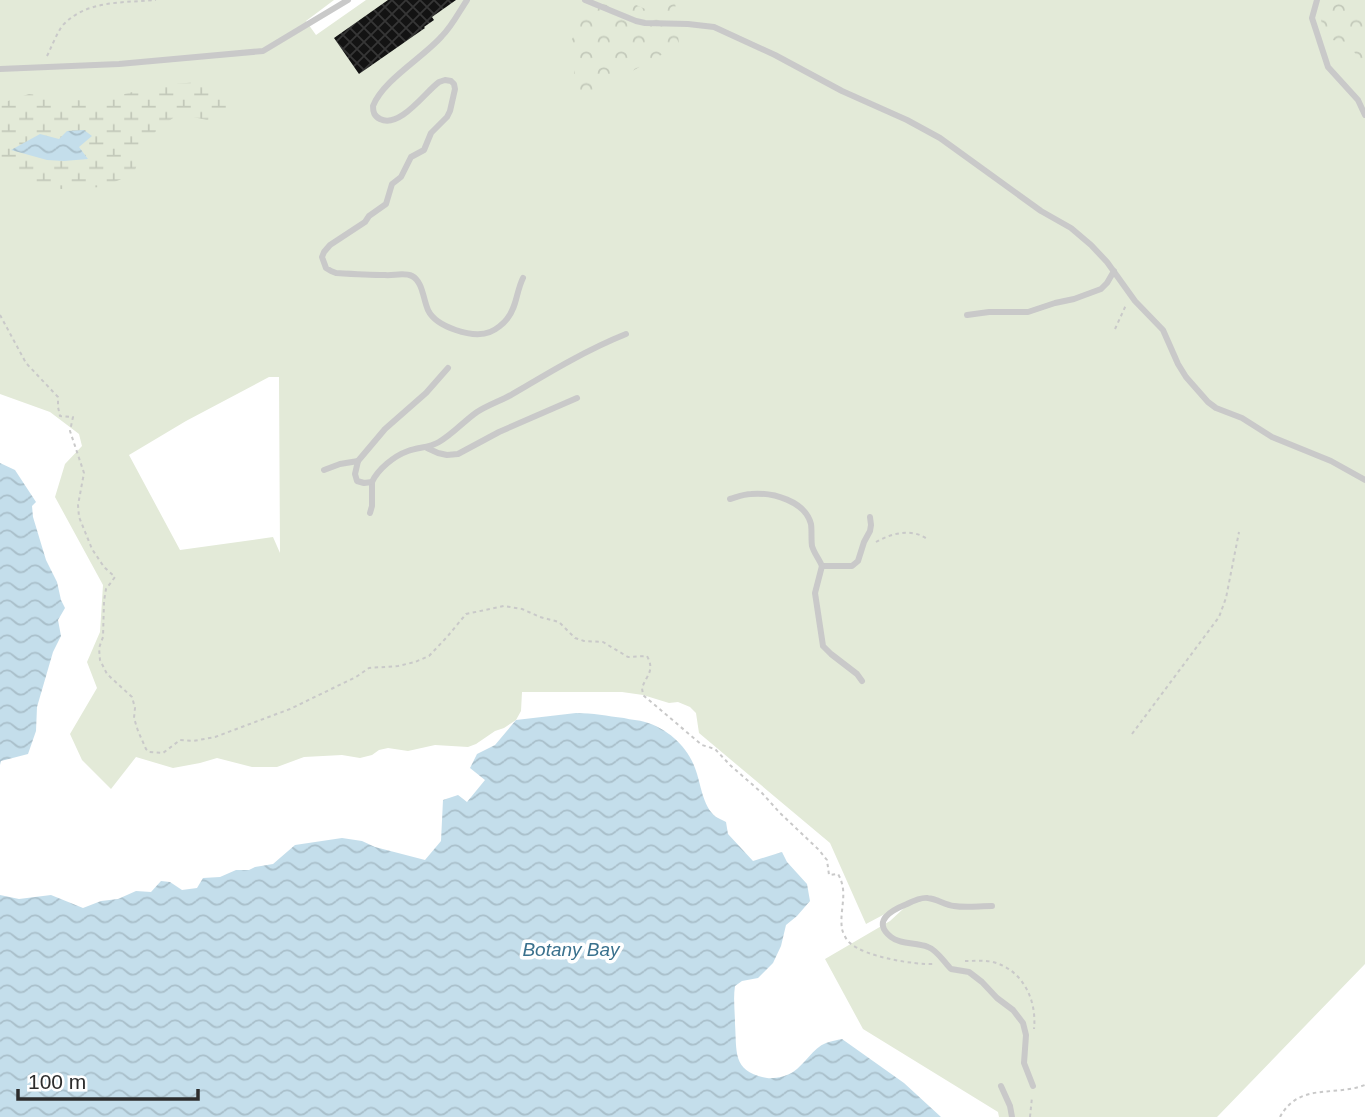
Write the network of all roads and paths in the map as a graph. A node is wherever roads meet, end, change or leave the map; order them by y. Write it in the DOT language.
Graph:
graph roads {
  1 [pos="156,0"];
  2 [pos="348,0"];
  3 [pos="467,0"];
  4 [pos="585,0"];
  5 [pos="1317,0"];
  6 [pos="41,66"];
  7 [pos="0,69"];
  8 [pos="1365,115"];
  9 [pos="1114,271"];
  10 [pos="523,278"];
  11 [pos="1130,295"];
  12 [pos="967,315"];
  13 [pos="0,316"];
  14 [pos="1115,329"];
  15 [pos="626,334"];
  16 [pos="448,368"];
  17 [pos="577,398"];
  18 [pos="427,448"];
  19 [pos="358,461"];
  20 [pos="324,470"];
  21 [pos="1365,480"];
  22 [pos="372,482"];
  23 [pos="730,499"];
  24 [pos="370,513"];
  25 [pos="870,517"];
  26 [pos="1240,532"];
  27 [pos="927,539"];
  28 [pos="862,547"];
  29 [pos="822,566"];
  30 [pos="862,681"];
  31 [pos="1132,734"];
  32 [pos="992,906"];
  33 [pos="946,963"];
  34 [pos="1034,1036"];
  35 [pos="1365,1085"];
  36 [pos="1001,1086"];
  37 [pos="1032,1086"];
  38 [pos="1012,1117"];
  39 [pos="1030,1117"];
  40 [pos="1280,1117"];
  1 -- 6 [label="path"];
  2 -- 6 [label="lane"];
  3 -- 10 [label="lane"];
  4 -- 9 [label="lane"];
  5 -- 8 [label="lane"];
  6 -- 7 [label="lane"];
  9 -- 11 [label="lane"];
  9 -- 12 [label="lane"];
  11 -- 14 [label="path"];
  11 -- 21 [label="lane"];
  13 -- 33 [label="path"];
  15 -- 18 [label="lane"];
  16 -- 19 [label="lane"];
  17 -- 18 [label="lane"];
  18 -- 22 [label="lane"];
  19 -- 20 [label="lane"];
  19 -- 22 [label="lane"];
  22 -- 24 [label="lane"];
  23 -- 29 [label="lane"];
  25 -- 28 [label="lane"];
  26 -- 31 [label="path"];
  27 -- 28 [label="path"];
  28 -- 29 [label="lane"];
  29 -- 30 [label="lane"];
  32 -- 33 [label="lane"];
  33 -- 34 [label="path"];
  33 -- 37 [label="lane"];
  35 -- 40 [label="path"];
  36 -- 38 [label="lane"];
  37 -- 39 [label="path"];
}
